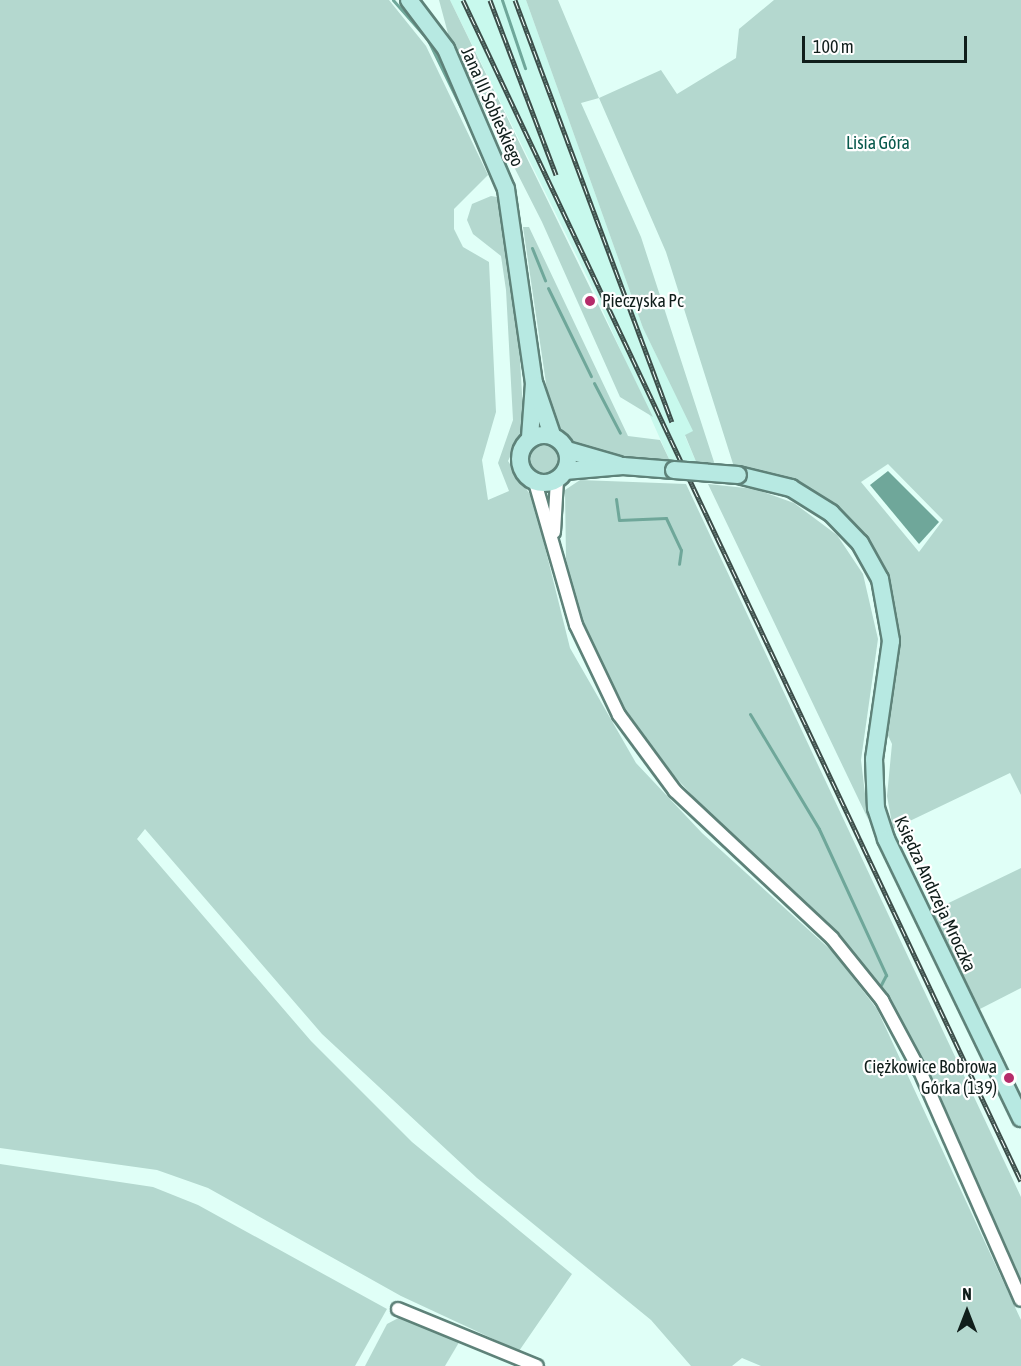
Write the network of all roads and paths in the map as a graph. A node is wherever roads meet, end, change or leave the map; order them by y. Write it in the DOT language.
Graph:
graph roads {
  1 [pos="410,0"];
  2 [pos="534,382"];
  3 [pos="552,435"];
  4 [pos="530,438"];
  5 [pos="567,450"];
  6 [pos="622,466"];
  7 [pos="561,476"];
  8 [pos="535,482"];
  9 [pos="554,534"];
  10 [pos="1021,1118"];
  11 [pos="1021,1300"];
  12 [pos="398,1309"];
  13 [pos="537,1366"];
  1 -- 2 [label="street, Jana III Sobieskiego"];
  2 -- 3 [label="street, Jana III Sobieskiego"];
  2 -- 4 [label="street, Jana III Sobieskiego"];
  3 -- 4 [label="street"];
  3 -- 5 [label="street"];
  4 -- 8 [label="street"];
  5 -- 6 [label="street, Księdza Andrzeja Mroczka"];
  5 -- 7 [label="street"];
  6 -- 7 [label="street, Księdza Andrzeja Mroczka"];
  6 -- 10 [label="street, Księdza Andrzeja Mroczka, bridge"];
  7 -- 8 [label="street"];
  7 -- 9 [label="street"];
  8 -- 9 [label="street"];
  9 -- 11 [label="street"];
  12 -- 13 [label="street"];
}
